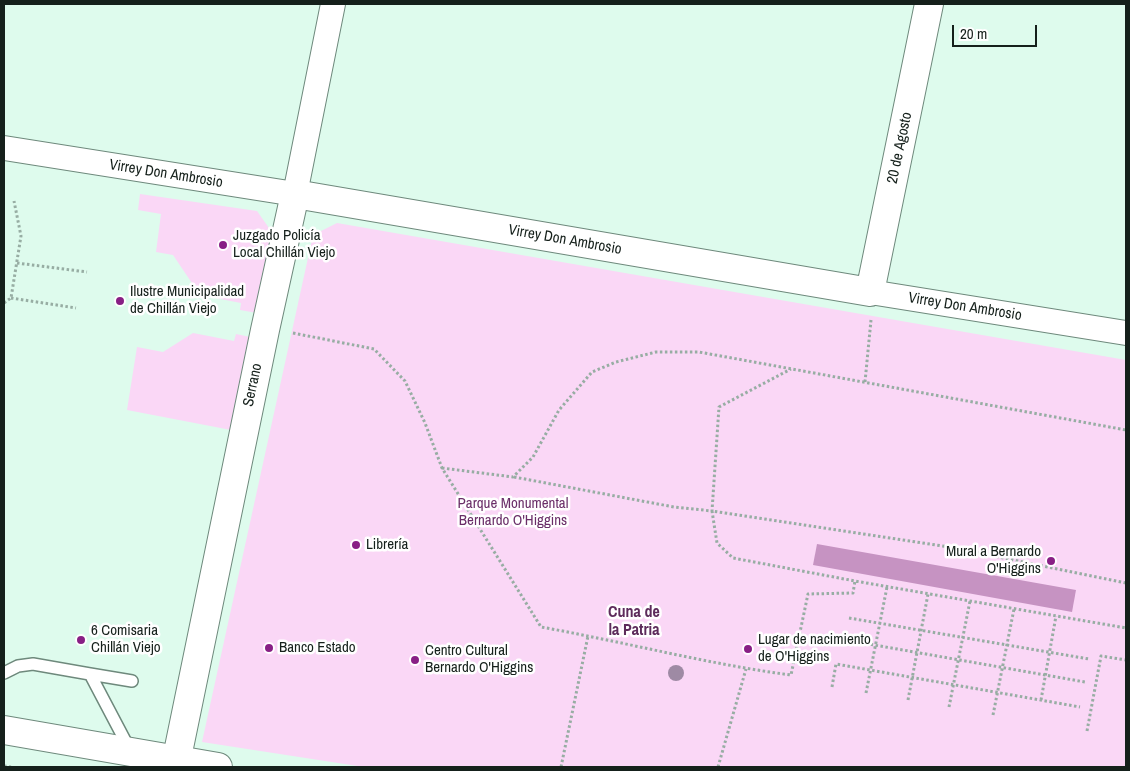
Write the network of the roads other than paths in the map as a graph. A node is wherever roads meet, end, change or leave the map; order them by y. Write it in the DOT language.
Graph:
graph roads {
  1 [pos="334,4"];
  2 [pos="929,4"];
  3 [pos="4,148"];
  4 [pos="295,194"];
  5 [pos="870,292"];
  6 [pos="1126,333"];
  7 [pos="4,673"];
  8 [pos="90,674"];
  9 [pos="132,680"];
  10 [pos="7,726"];
  11 [pos="131,752"];
  12 [pos="176,764"];
  13 [pos="218,767"];
  1 -- 4 [label="street, Serrano"];
  2 -- 5 [label="street, 20 de Agosto"];
  3 -- 4 [label="street, Virrey Don Ambrosio"];
  4 -- 5 [label="street, Virrey Don Ambrosio"];
  4 -- 12 [label="street, Serrano"];
  5 -- 6 [label="street, Virrey Don Ambrosio"];
  7 -- 8 [label="lane"];
  8 -- 9 [label="lane"];
  8 -- 11 [label="lane"];
  10 -- 11 [label="street"];
  11 -- 12 [label="street"];
  12 -- 13 [label="street"];
}
